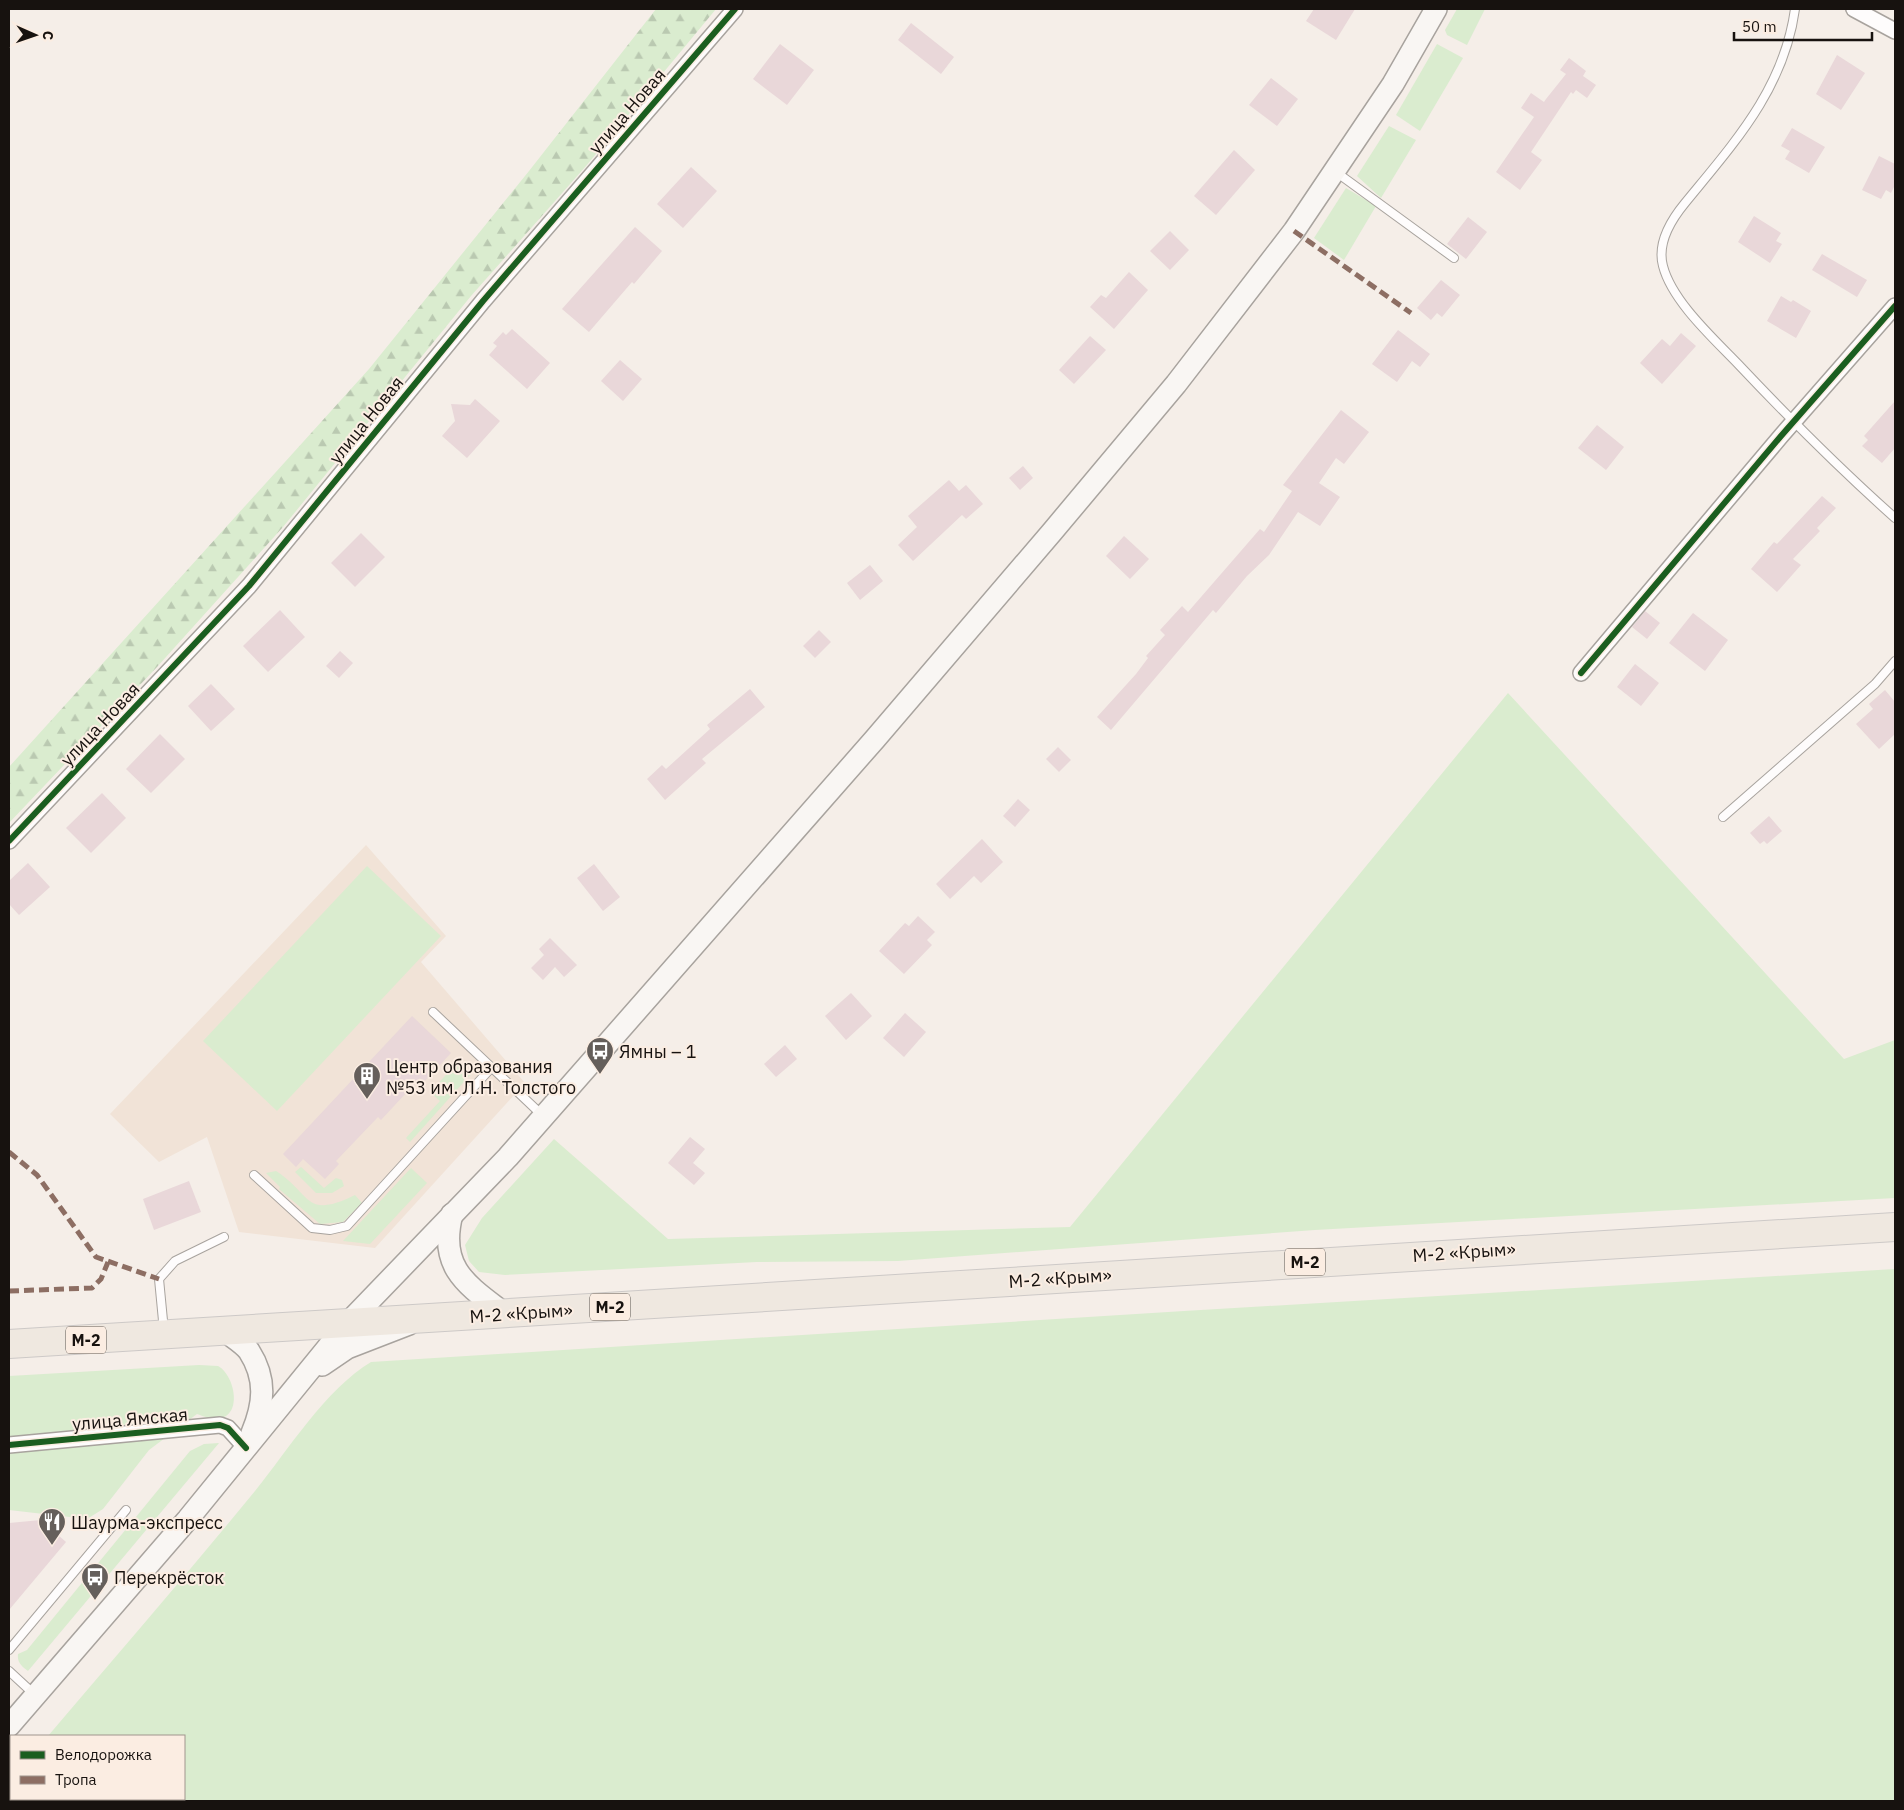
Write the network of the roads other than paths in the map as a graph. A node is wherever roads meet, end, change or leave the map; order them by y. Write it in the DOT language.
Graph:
graph roads {
  1 [pos="735,9"];
  2 [pos="1436,9"];
  3 [pos="1795,9"];
  4 [pos="1854,9"];
  5 [pos="1895,31"];
  6 [pos="1336,172"];
  7 [pos="1454,258"];
  8 [pos="1895,306"];
  9 [pos="1793,422"];
  10 [pos="1895,518"];
  11 [pos="1895,661"];
  12 [pos="1581,673"];
  13 [pos="1724,817"];
  14 [pos="9,841"];
  15 [pos="433,1012"];
  16 [pos="492,1067"];
  17 [pos="542,1115"];
  18 [pos="254,1175"];
  19 [pos="452,1214"];
  20 [pos="1895,1227"];
  21 [pos="224,1237"];
  22 [pos="505,1314"];
  23 [pos="421,1320"];
  24 [pos="347,1324"];
  25 [pos="225,1331"];
  26 [pos="164,1335"];
  27 [pos="9,1344"];
  28 [pos="301,1380"];
  29 [pos="9,1444"];
  30 [pos="246,1448"];
  31 [pos="126,1510"];
  32 [pos="9,1650"];
  33 [pos="9,1671"];
  34 [pos="35,1695"];
  35 [pos="9,1726"];
  1 -- 14 [label="street, улица Новая"];
  2 -- 6 [label="main road"];
  3 -- 9 [label="lane"];
  4 -- 5 [label="street"];
  6 -- 7 [label="lane"];
  6 -- 17 [label="main road"];
  8 -- 9 [label="street"];
  9 -- 10 [label="lane"];
  9 -- 12 [label="street"];
  11 -- 13 [label="lane"];
  15 -- 16 [label="lane"];
  16 -- 17 [label="lane"];
  16 -- 18 [label="lane"];
  17 -- 19 [label="main road"];
  19 -- 22 [label="main road"];
  19 -- 24 [label="main road"];
  20 -- 22 [label="highway, М-2 «Крым» / М-2"];
  21 -- 26 [label="lane"];
  22 -- 23 [label="highway, М-2 «Крым» / М-2"];
  23 -- 24 [label="highway, М-2 «Крым» / М-2"];
  23 -- 28 [label="main road"];
  24 -- 25 [label="highway, М-2 «Крым» / М-2"];
  24 -- 28 [label="main road"];
  25 -- 26 [label="highway, М-2"];
  25 -- 30 [label="main road"];
  26 -- 27 [label="highway, М-2"];
  28 -- 30 [label="main road"];
  29 -- 30 [label="street, улица Ямская"];
  30 -- 34 [label="main road"];
  31 -- 32 [label="lane"];
  33 -- 34 [label="lane"];
  34 -- 35 [label="main road"];
}
